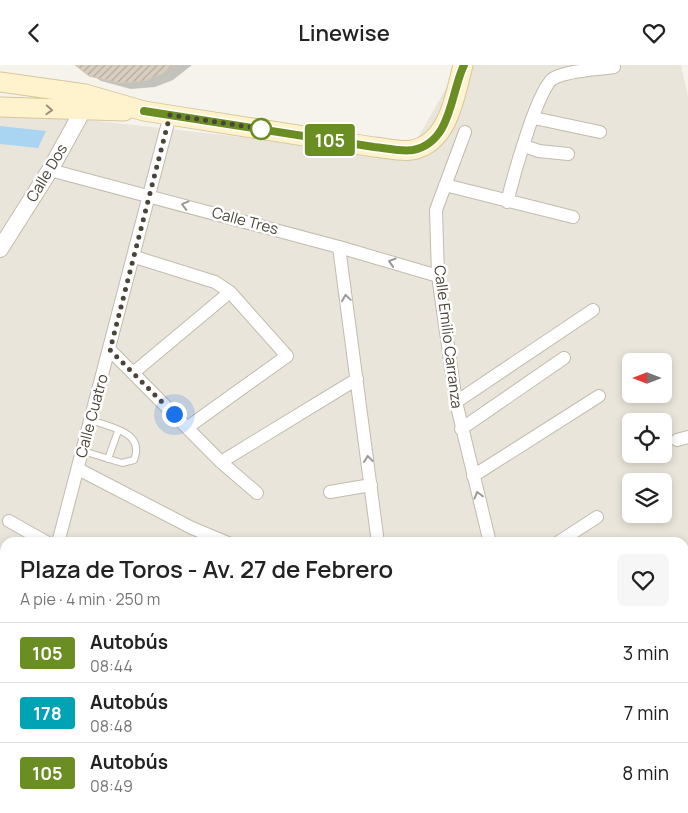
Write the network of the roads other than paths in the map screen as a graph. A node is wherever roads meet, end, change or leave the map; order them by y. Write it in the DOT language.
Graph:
graph roads {
  1 [pos="464,65"];
  2 [pos="614,67"];
  3 [pos="0,81"];
  4 [pos="83,103"];
  5 [pos="0,107"];
  6 [pos="170,115"];
  7 [pos="534,118"];
  8 [pos="465,132"];
  9 [pos="600,132"];
  10 [pos="524,146"];
  11 [pos="568,154"];
  12 [pos="50,170"];
  13 [pos="445,185"];
  14 [pos="150,195"];
  15 [pos="507,203"];
  16 [pos="573,217"];
  17 [pos="338,247"];
  18 [pos="0,249"];
  19 [pos="135,257"];
  20 [pos="438,276"];
  21 [pos="230,292"];
  22 [pos="593,311"];
  23 [pos="110,350"];
  24 [pos="564,358"];
  25 [pos="134,373"];
  26 [pos="357,379"];
  27 [pos="600,396"];
  28 [pos="456,402"];
  29 [pos="91,420"];
  30 [pos="188,427"];
  31 [pos="461,429"];
  32 [pos="118,431"];
  33 [pos="83,451"];
  34 [pos="108,459"];
  35 [pos="221,462"];
  36 [pos="78,469"];
  37 [pos="473,476"];
  38 [pos="371,485"];
  39 [pos="330,492"];
  40 [pos="258,493"];
  41 [pos="597,517"];
  42 [pos="9,521"];
  43 [pos="37,537"];
  44 [pos="60,537"];
  45 [pos="214,537"];
  46 [pos="377,537"];
  47 [pos="488,537"];
  48 [pos="566,537"];
  1 -- 6 [label="main road"];
  2 -- 7 [label="street"];
  3 -- 4 [label="main road"];
  5 -- 4 [label="main road, one-way"];
  4 -- 6 [label="main road"];
  4 -- 12 [label="street, Calle Dos"];
  6 -- 14 [label="street, Calle Cuatro"];
  7 -- 9 [label="street"];
  7 -- 10 [label="street"];
  8 -- 13 [label="street, Calle Emilio Carranza"];
  10 -- 11 [label="street"];
  10 -- 15 [label="street"];
  12 -- 14 [label="street, Calle Tres"];
  12 -- 18 [label="street, Calle Dos"];
  13 -- 15 [label="street"];
  13 -- 20 [label="street, Calle Emilio Carranza"];
  17 -- 14 [label="street, Calle Tres, one-way"];
  14 -- 19 [label="street, Calle Cuatro"];
  15 -- 16 [label="street"];
  20 -- 17 [label="street, Calle Tres, one-way"];
  26 -- 17 [label="street, one-way"];
  19 -- 21 [label="street"];
  19 -- 23 [label="street, Calle Cuatro"];
  20 -- 28 [label="street, Calle Emilio Carranza"];
  21 -- 25 [label="street"];
  21 -- 30 [label="street"];
  22 -- 28 [label="street"];
  23 -- 25 [label="street"];
  23 -- 29 [label="street, Calle Cuatro"];
  24 -- 31 [label="street"];
  25 -- 30 [label="street"];
  26 -- 35 [label="street"];
  38 -- 26 [label="street, one-way"];
  27 -- 37 [label="street"];
  28 -- 31 [label="street, Calle Emilio Carranza"];
  29 -- 32 [label="lane"];
  29 -- 33 [label="street, Calle Cuatro"];
  30 -- 35 [label="street"];
  31 -- 37 [label="street, Calle Emilio Carranza"];
  32 -- 34 [label="lane"];
  32 -- 34 [label="lane"];
  33 -- 34 [label="lane"];
  33 -- 36 [label="street, Calle Cuatro"];
  35 -- 40 [label="street"];
  36 -- 44 [label="street, Calle Cuatro"];
  36 -- 45 [label="street"];
  47 -- 37 [label="street, Calle Emilio Carranza, one-way"];
  38 -- 39 [label="street"];
  38 -- 46 [label="street"];
  41 -- 48 [label="street"];
  42 -- 43 [label="street"];
}
